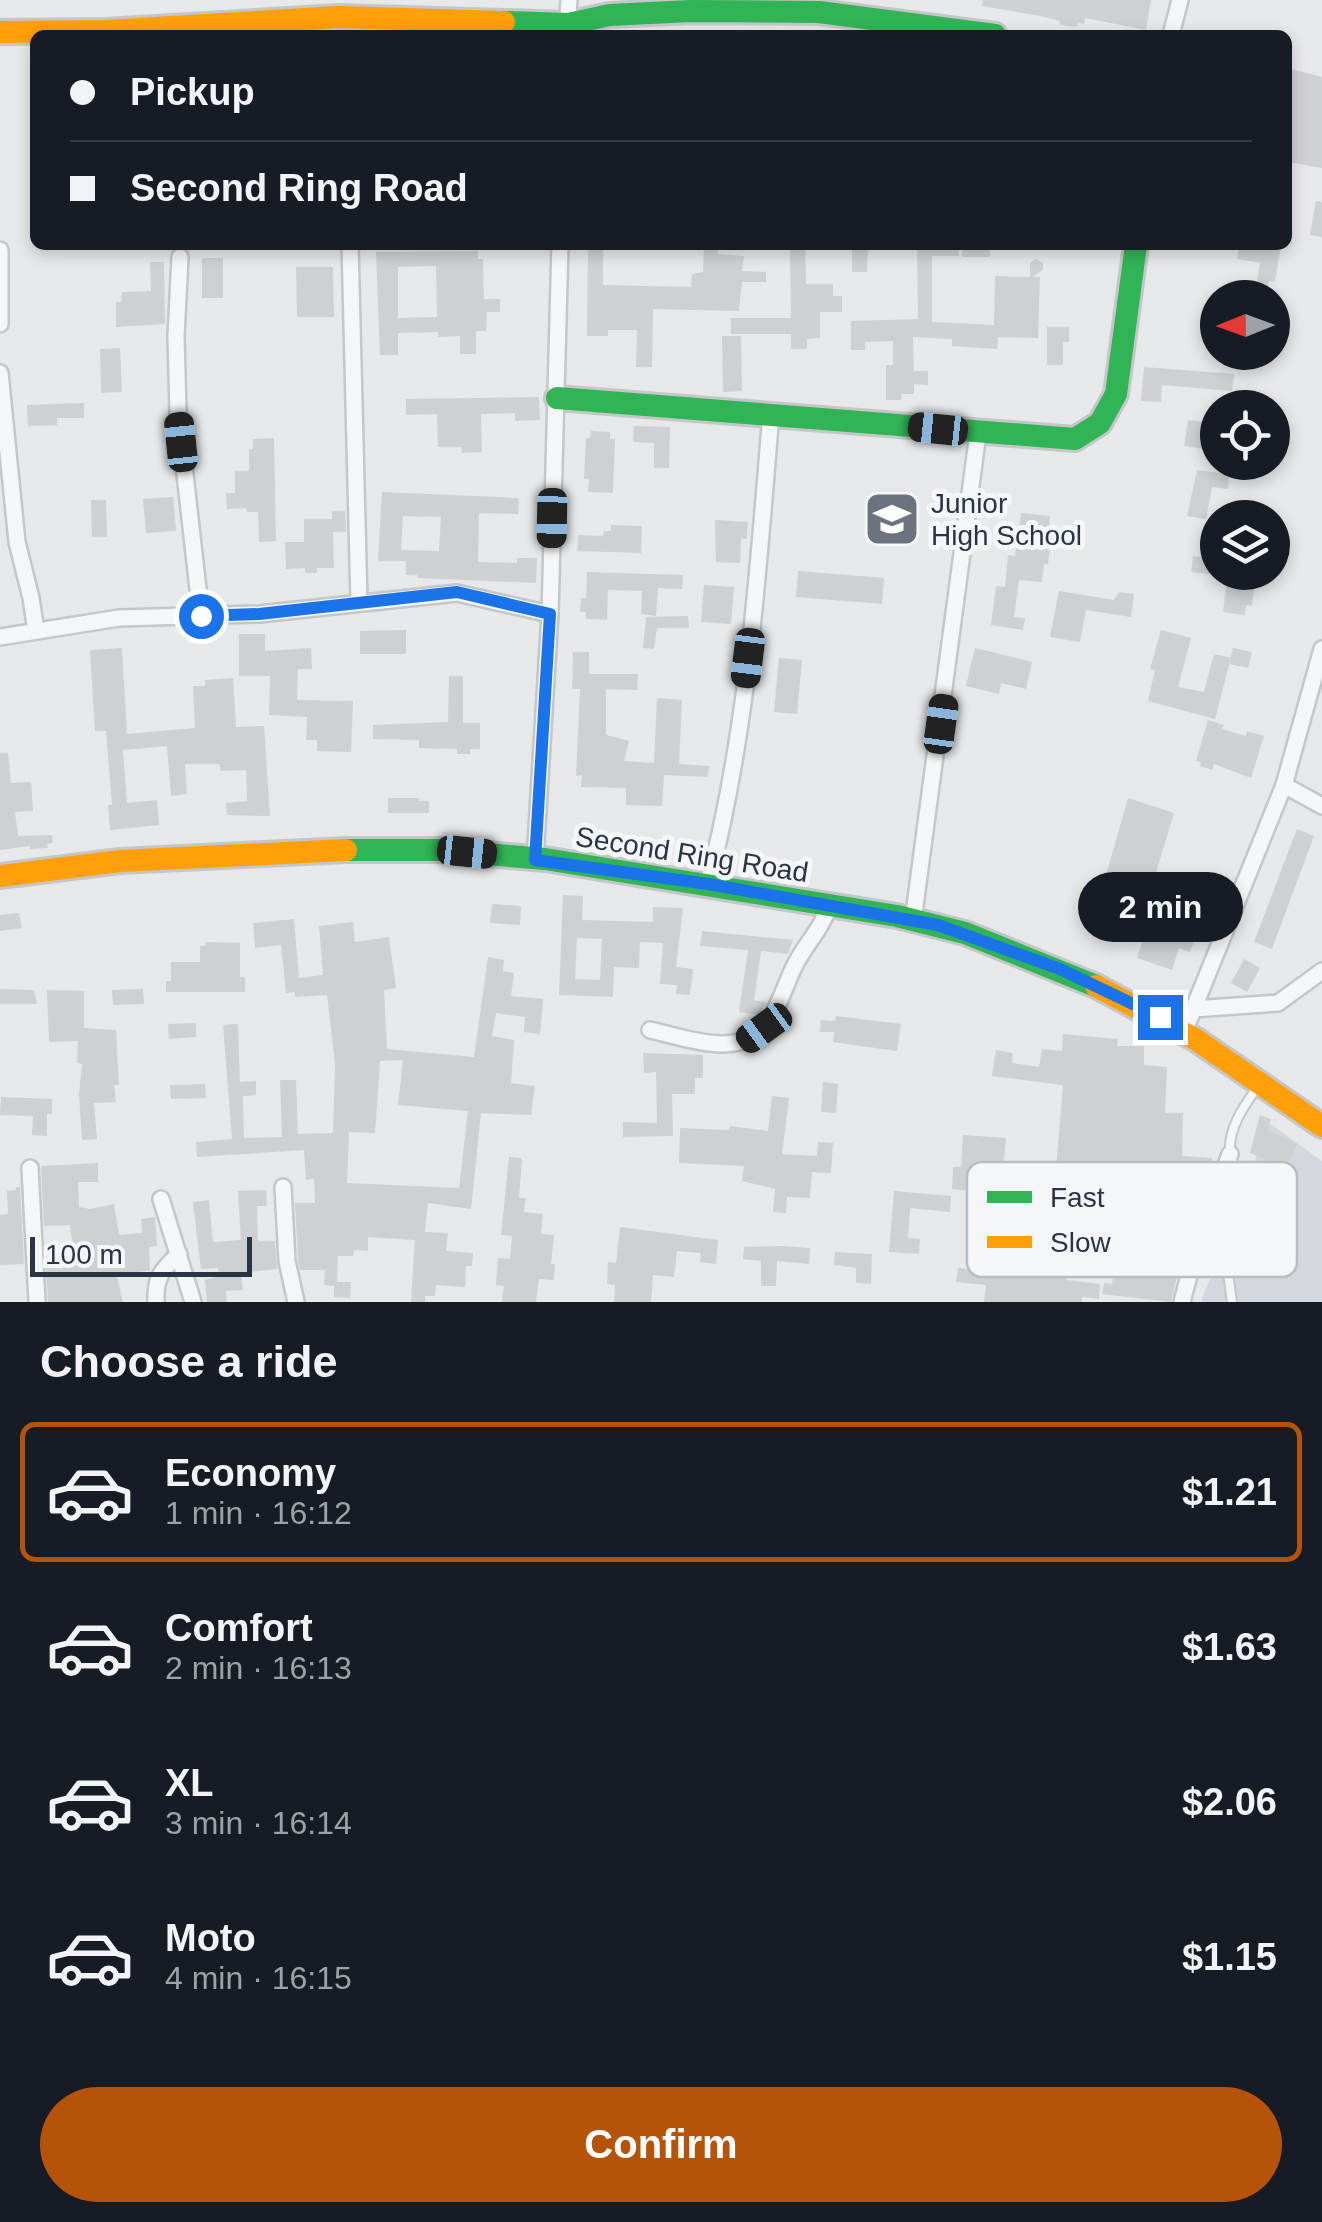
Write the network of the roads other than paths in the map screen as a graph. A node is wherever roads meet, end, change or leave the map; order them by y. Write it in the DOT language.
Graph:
graph roads {
  1 [pos="1180,0"];
  2 [pos="819,6"];
  3 [pos="568,20"];
  4 [pos="339,26"];
  5 [pos="152,30"];
  6 [pos="964,30"];
  7 [pos="1172,30"];
  8 [pos="0,32"];
  9 [pos="30,32"];
  10 [pos="0,250"];
  11 [pos="350,250"];
  12 [pos="560,250"];
  13 [pos="1135,250"];
  14 [pos="180,256"];
  15 [pos="0,324"];
  16 [pos="0,373"];
  17 [pos="557,398"];
  18 [pos="771,413"];
  19 [pos="978,433"];
  20 [pos="359,602"];
  21 [pos="550,614"];
  22 [pos="201,616"];
  23 [pos="36,631"];
  24 [pos="0,637"];
  25 [pos="1322,649"];
  26 [pos="1284,785"];
  27 [pos="1322,806"];
  28 [pos="535,860"];
  29 [pos="0,876"];
  30 [pos="708,884"];
  31 [pos="829,907"];
  32 [pos="913,921"];
  33 [pos="1322,971"];
  34 [pos="1189,1020"];
  35 [pos="650,1030"];
  36 [pos="1262,1080"];
  37 [pos="1322,1126"];
  38 [pos="1230,1154"];
  39 [pos="1227,1162"];
  40 [pos="1234,1162"];
  41 [pos="30,1168"];
  42 [pos="282,1187"];
  43 [pos="161,1199"];
  44 [pos="179,1254"];
  45 [pos="1189,1277"];
  46 [pos="1229,1277"];
  47 [pos="37,1302"];
  48 [pos="156,1302"];
  49 [pos="193,1302"];
  50 [pos="296,1302"];
  51 [pos="1182,1302"];
  52 [pos="1232,1302"];
  1 -- 7 [label="street"];
  2 -- 3 [label="street"];
  2 -- 6 [label="street"];
  3 -- 4 [label="street"];
  4 -- 5 [label="street"];
  8 -- 9 [label="street"];
  10 -- 15 [label="street"];
  11 -- 20 [label="street"];
  12 -- 17 [label="street"];
  13 -- 19 [label="street"];
  14 -- 22 [label="street"];
  16 -- 23 [label="street"];
  17 -- 18 [label="street"];
  17 -- 21 [label="street"];
  18 -- 19 [label="street"];
  18 -- 30 [label="street"];
  19 -- 32 [label="street"];
  20 -- 21 [label="street"];
  20 -- 22 [label="street"];
  21 -- 28 [label="street"];
  22 -- 23 [label="street"];
  23 -- 24 [label="street"];
  25 -- 26 [label="street"];
  26 -- 27 [label="street"];
  26 -- 34 [label="street"];
  28 -- 29 [label="street, Second Ring Road"];
  28 -- 30 [label="street, Second Ring Road"];
  30 -- 31 [label="street, Second Ring Road"];
  31 -- 32 [label="street, Second Ring Road"];
  31 -- 35 [label="street"];
  32 -- 34 [label="street, Second Ring Road"];
  33 -- 34 [label="street"];
  34 -- 36 [label="street, Second Ring Road"];
  36 -- 37 [label="street, Second Ring Road"];
  36 -- 38 [label="lane"];
  38 -- 39 [label="street"];
  38 -- 40 [label="lane"];
  41 -- 47 [label="street"];
  42 -- 50 [label="street"];
  43 -- 44 [label="street"];
  44 -- 48 [label="street"];
  44 -- 49 [label="street"];
  45 -- 51 [label="street"];
  46 -- 52 [label="lane"];
}
